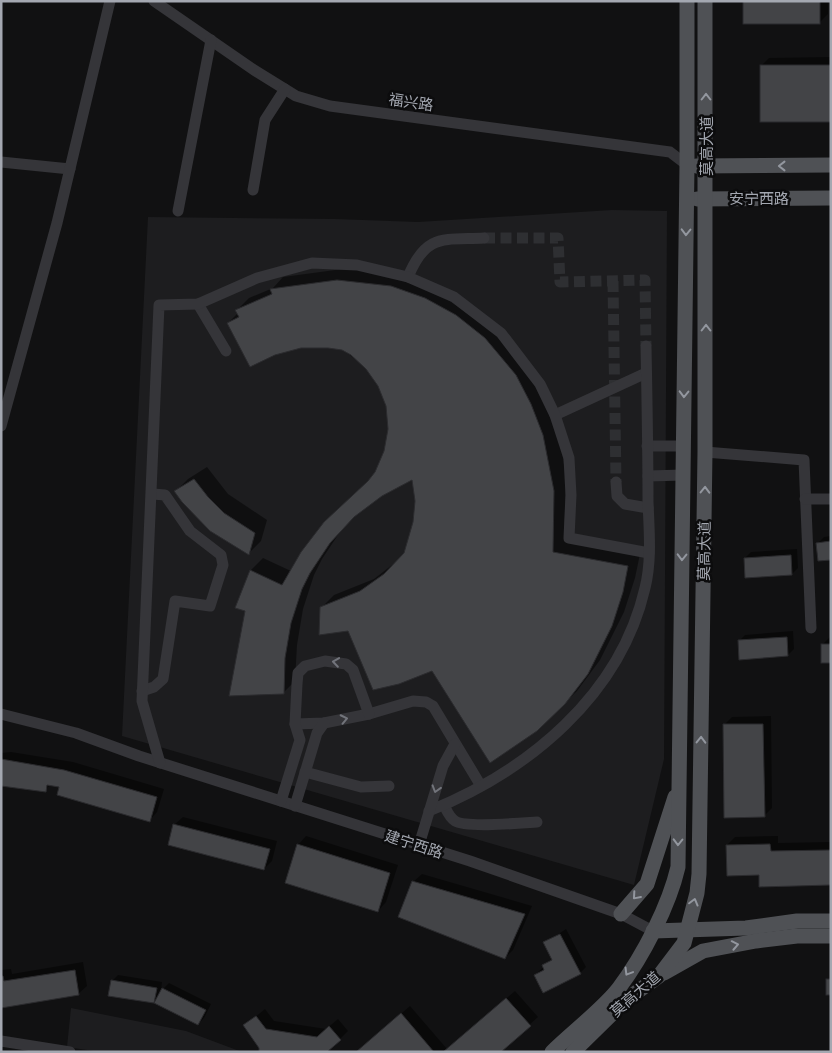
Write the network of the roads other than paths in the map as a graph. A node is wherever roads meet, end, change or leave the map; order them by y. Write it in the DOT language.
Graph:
graph roads {
  1 [pos="110,1"];
  2 [pos="154,1"];
  3 [pos="687,1"];
  4 [pos="705,1"];
  5 [pos="211,40"];
  6 [pos="285,89"];
  7 [pos="1,162"];
  8 [pos="687,165"];
  9 [pos="831,165"];
  10 [pos="706,166"];
  11 [pos="70,169"];
  12 [pos="253,190"];
  13 [pos="706,198"];
  14 [pos="831,198"];
  15 [pos="687,200"];
  16 [pos="178,211"];
  17 [pos="484,238"];
  18 [pos="408,277"];
  19 [pos="198,304"];
  20 [pos="646,346"];
  21 [pos="226,351"];
  22 [pos="646,373"];
  23 [pos="555,415"];
  24 [pos="1,426"];
  25 [pos="648,446"];
  26 [pos="684,446"];
  27 [pos="705,452"];
  28 [pos="683,475"];
  29 [pos="648,476"];
  30 [pos="616,482"];
  31 [pos="153,494"];
  32 [pos="831,498"];
  33 [pos="806,499"];
  34 [pos="648,508"];
  35 [pos="649,553"];
  36 [pos="810,628"];
  37 [pos="142,691"];
  38 [pos="1,714"];
  39 [pos="368,714"];
  40 [pos="324,723"];
  41 [pos="295,724"];
  42 [pos="455,744"];
  43 [pos="160,762"];
  44 [pos="305,772"];
  45 [pos="390,786"];
  46 [pos="481,786"];
  47 [pos="679,786"];
  48 [pos="281,801"];
  49 [pos="444,805"];
  50 [pos="295,806"];
  51 [pos="430,810"];
  52 [pos="537,822"];
  53 [pos="419,845"];
  54 [pos="621,914"];
  55 [pos="831,921"];
  56 [pos="653,931"];
  57 [pos="831,936"];
  58 [pos="685,937"];
  59 [pos="703,951"];
  60 [pos="659,976"];
  61 [pos="1,1041"];
  62 [pos="70,1052"];
  63 [pos="552,1052"];
  64 [pos="572,1052"];
  1 -- 11 [label="street"];
  2 -- 5 [label="street, 福兴路"];
  3 -- 8 [label="main road, 莫高大道"];
  10 -- 4 [label="main road, 莫高大道, one-way"];
  5 -- 6 [label="street, 福兴路"];
  5 -- 16 [label="street"];
  6 -- 8 [label="street, 福兴路"];
  6 -- 12 [label="street"];
  7 -- 11 [label="street"];
  8 -- 10 [label="main road"];
  8 -- 15 [label="main road, 莫高大道"];
  9 -- 10 [label="main road, one-way"];
  10 -- 13 [label="main road, 莫高大道"];
  11 -- 24 [label="street"];
  13 -- 14 [label="main road, 安宁西路"];
  13 -- 15 [label="main road, 安宁西路"];
  27 -- 13 [label="main road, 莫高大道, one-way"];
  15 -- 26 [label="main road, 莫高大道, one-way"];
  17 -- 18 [label="street"];
  18 -- 19 [label="street"];
  18 -- 23 [label="street"];
  19 -- 21 [label="street"];
  19 -- 31 [label="street"];
  20 -- 22 [label="street"];
  22 -- 23 [label="street"];
  22 -- 25 [label="street"];
  23 -- 35 [label="street"];
  25 -- 26 [label="street"];
  25 -- 29 [label="street"];
  26 -- 28 [label="main road, 莫高大道"];
  27 -- 33 [label="street"];
  58 -- 27 [label="main road, 莫高大道, one-way"];
  28 -- 29 [label="street"];
  28 -- 47 [label="main road, 莫高大道, one-way"];
  29 -- 34 [label="street"];
  30 -- 34 [label="street"];
  31 -- 37 [label="street"];
  31 -- 37 [label="street"];
  32 -- 33 [label="street"];
  33 -- 36 [label="street"];
  34 -- 35 [label="street"];
  35 -- 46 [label="street"];
  37 -- 43 [label="street"];
  38 -- 43 [label="street, 建宁西路"];
  40 -- 39 [label="street, one-way"];
  39 -- 41 [label="street, one-way"];
  39 -- 42 [label="street"];
  40 -- 41 [label="street"];
  40 -- 44 [label="street"];
  41 -- 48 [label="street"];
  42 -- 46 [label="street"];
  42 -- 51 [label="street, one-way"];
  43 -- 48 [label="street, 建宁西路"];
  44 -- 45 [label="street"];
  44 -- 50 [label="street"];
  46 -- 49 [label="street"];
  47 -- 54 [label="main road, one-way"];
  47 -- 56 [label="main road, 莫高大道, one-way"];
  48 -- 50 [label="street, 建宁西路"];
  49 -- 51 [label="street"];
  49 -- 52 [label="street"];
  50 -- 53 [label="street, 建宁西路"];
  51 -- 53 [label="street"];
  53 -- 54 [label="street, 建宁西路"];
  54 -- 56 [label="street, 建宁西路"];
  55 -- 58 [label="main road"];
  56 -- 58 [label="main road"];
  56 -- 63 [label="main road, 莫高大道, one-way"];
  59 -- 57 [label="main road, one-way"];
  58 -- 59 [label="main road"];
  58 -- 60 [label="main road, 莫高大道"];
  59 -- 60 [label="main road"];
  60 -- 64 [label="main road, 莫高大道"];
  61 -- 62 [label="street"];
}
